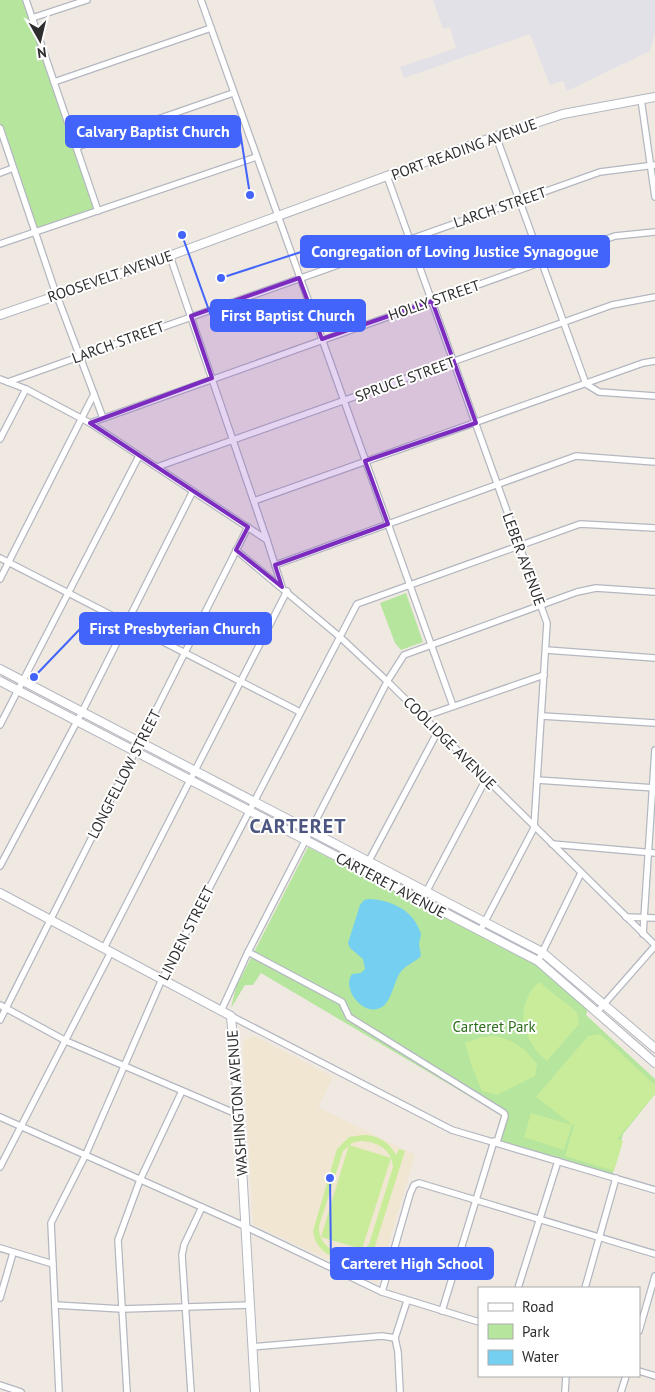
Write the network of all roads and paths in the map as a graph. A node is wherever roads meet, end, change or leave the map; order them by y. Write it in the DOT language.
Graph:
graph roads {
  1 [pos="26,0"];
  2 [pos="87,0"];
  3 [pos="201,0"];
  4 [pos="32,18"];
  5 [pos="211,28"];
  6 [pos="54,82"];
  7 [pos="233,93"];
  8 [pos="655,97"];
  9 [pos="641,100"];
  10 [pos="0,128"];
  11 [pos="496,136"];
  12 [pos="76,147"];
  13 [pos="256,157"];
  14 [pos="653,165"];
  15 [pos="13,168"];
  16 [pos="0,173"];
  17 [pos="387,176"];
  18 [pos="655,197"];
  19 [pos="519,200"];
  20 [pos="98,211"];
  21 [pos="277,216"];
  22 [pos="35,232"];
  23 [pos="655,232"];
  24 [pos="410,239"];
  25 [pos="0,244"];
  26 [pos="170,256"];
  27 [pos="542,262"];
  28 [pos="299,278"];
  29 [pos="58,295"];
  30 [pos="655,297"];
  31 [pos="432,300"];
  32 [pos="0,315"];
  33 [pos="191,316"];
  34 [pos="563,322"];
  35 [pos="322,339"];
  36 [pos="80,356"];
  37 [pos="655,361"];
  38 [pos="453,362"];
  39 [pos="212,378"];
  40 [pos="0,379"];
  41 [pos="8,382"];
  42 [pos="586,384"];
  43 [pos="26,389"];
  44 [pos="94,394"];
  45 [pos="655,396"];
  46 [pos="344,400"];
  47 [pos="103,418"];
  48 [pos="83,419"];
  49 [pos="90,423"];
  50 [pos="476,423"];
  51 [pos="0,439"];
  52 [pos="234,440"];
  53 [pos="139,456"];
  54 [pos="365,461"];
  55 [pos="655,462"];
  56 [pos="157,467"];
  57 [pos="497,484"];
  58 [pos="194,491"];
  59 [pos="254,500"];
  60 [pos="388,524"];
  61 [pos="248,527"];
  62 [pos="655,528"];
  63 [pos="267,540"];
  64 [pos="519,545"];
  65 [pos="236,550"];
  66 [pos="0,558"];
  67 [pos="8,563"];
  68 [pos="275,565"];
  69 [pos="0,579"];
  70 [pos="410,584"];
  71 [pos="282,587"];
  72 [pos="288,591"];
  73 [pos="655,592"];
  74 [pos="68,594"];
  75 [pos="540,606"];
  76 [pos="126,623"];
  77 [pos="340,637"];
  78 [pos="431,645"];
  79 [pos="546,650"];
  80 [pos="184,653"];
  81 [pos="655,658"];
  82 [pos="0,669"];
  83 [pos="544,675"];
  84 [pos="0,681"];
  85 [pos="22,681"];
  86 [pos="240,682"];
  87 [pos="388,682"];
  88 [pos="18,690"];
  89 [pos="453,706"];
  90 [pos="82,712"];
  91 [pos="300,712"];
  92 [pos="423,716"];
  93 [pos="542,716"];
  94 [pos="76,722"];
  95 [pos="655,723"];
  96 [pos="0,725"];
  97 [pos="438,731"];
  98 [pos="140,742"];
  99 [pos="655,750"];
  100 [pos="135,752"];
  101 [pos="196,772"];
  102 [pos="486,779"];
  103 [pos="537,780"];
  104 [pos="190,782"];
  105 [pos="654,788"];
  106 [pos="254,801"];
  107 [pos="249,811"];
  108 [pos="534,828"];
  109 [pos="312,832"];
  110 [pos="307,841"];
  111 [pos="552,844"];
  112 [pos="652,853"];
  113 [pos="369,860"];
  114 [pos="0,866"];
  115 [pos="364,870"];
  116 [pos="581,873"];
  117 [pos="427,890"];
  118 [pos="0,893"];
  119 [pos="422,900"];
  120 [pos="626,917"];
  121 [pos="645,918"];
  122 [pos="655,918"];
  123 [pos="50,920"];
  124 [pos="485,921"];
  125 [pos="480,931"];
  126 [pos="643,934"];
  127 [pos="655,946"];
  128 [pos="104,948"];
  129 [pos="111,952"];
  130 [pos="248,952"];
  131 [pos="542,952"];
  132 [pos="538,961"];
  133 [pos="162,979"];
  134 [pos="604,1003"];
  135 [pos="3,1007"];
  136 [pos="221,1011"];
  137 [pos="597,1012"];
  138 [pos="230,1016"];
  139 [pos="0,1020"];
  140 [pos="66,1041"];
  141 [pos="654,1047"];
  142 [pos="645,1055"];
  143 [pos="655,1063"];
  144 [pos="124,1066"];
  145 [pos="182,1091"];
  146 [pos="239,1115"];
  147 [pos="0,1117"];
  148 [pos="20,1127"];
  149 [pos="496,1142"];
  150 [pos="84,1155"];
  151 [pos="558,1160"];
  152 [pos="0,1167"];
  153 [pos="616,1178"];
  154 [pos="140,1180"];
  155 [pos="655,1190"];
  156 [pos="476,1200"];
  157 [pos="202,1207"];
  158 [pos="540,1219"];
  159 [pos="246,1226"];
  160 [pos="600,1237"];
  161 [pos="0,1248"];
  162 [pos="13,1253"];
  163 [pos="655,1254"];
  164 [pos="53,1264"];
  165 [pos="655,1276"];
  166 [pos="518,1287"];
  167 [pos="585,1287"];
  168 [pos="382,1292"];
  169 [pos="0,1298"];
  170 [pos="407,1301"];
  171 [pos="55,1305"];
  172 [pos="251,1305"];
  173 [pos="186,1306"];
  174 [pos="122,1309"];
  175 [pos="442,1311"];
  176 [pos="478,1322"];
  177 [pos="640,1328"];
  178 [pos="395,1338"];
  179 [pos="252,1346"];
  180 [pos="640,1371"];
  181 [pos="655,1376"];
  182 [pos="566,1377"];
  183 [pos="626,1377"];
  184 [pos="0,1385"];
  185 [pos="21,1392"];
  186 [pos="59,1392"];
  187 [pos="127,1392"];
  188 [pos="191,1392"];
  189 [pos="254,1392"];
  190 [pos="400,1392"];
  191 [pos="565,1392"];
  192 [pos="621,1392"];
  1 -- 4 [label="street"];
  2 -- 4 [label="street"];
  3 -- 5 [label="street"];
  4 -- 6 [label="street"];
  5 -- 6 [label="street"];
  5 -- 7 [label="street"];
  6 -- 12 [label="street"];
  7 -- 12 [label="street"];
  7 -- 13 [label="street"];
  8 -- 9 [label="street, PORT READING AVENUE"];
  9 -- 11 [label="street, PORT READING AVENUE"];
  9 -- 14 [label="street"];
  10 -- 15 [label="street"];
  11 -- 17 [label="street, PORT READING AVENUE"];
  11 -- 19 [label="street"];
  12 -- 20 [label="street"];
  13 -- 20 [label="street"];
  13 -- 21 [label="street"];
  14 -- 18 [label="street"];
  14 -- 19 [label="street, LARCH STREET"];
  15 -- 16 [label="street"];
  15 -- 22 [label="street"];
  17 -- 21 [label="street, PORT READING AVENUE"];
  17 -- 24 [label="street, LEBER AVENUE"];
  19 -- 24 [label="street, LARCH STREET"];
  19 -- 27 [label="street"];
  20 -- 22 [label="street"];
  21 -- 26 [label="street, ROOSEVELT AVENUE"];
  21 -- 28 [label="street"];
  22 -- 25 [label="street"];
  22 -- 29 [label="street"];
  23 -- 27 [label="street, HOLLY STREET"];
  24 -- 28 [label="street, LARCH STREET"];
  24 -- 31 [label="street, LEBER AVENUE"];
  26 -- 29 [label="street, ROOSEVELT AVENUE"];
  26 -- 33 [label="street"];
  27 -- 31 [label="street, HOLLY STREET"];
  27 -- 34 [label="street"];
  28 -- 33 [label="street, LARCH STREET"];
  28 -- 35 [label="street"];
  29 -- 32 [label="street, ROOSEVELT AVENUE"];
  29 -- 36 [label="street"];
  30 -- 34 [label="street, SPRUCE STREET"];
  31 -- 35 [label="street, HOLLY STREET"];
  31 -- 38 [label="street, LEBER AVENUE"];
  33 -- 36 [label="street, LARCH STREET"];
  33 -- 39 [label="street"];
  34 -- 38 [label="street, SPRUCE STREET"];
  34 -- 42 [label="street"];
  35 -- 39 [label="street, HOLLY STREET"];
  35 -- 46 [label="street"];
  36 -- 41 [label="street, LARCH STREET"];
  36 -- 44 [label="street"];
  37 -- 42 [label="street"];
  38 -- 46 [label="street, SPRUCE STREET"];
  38 -- 50 [label="street, LEBER AVENUE"];
  39 -- 47 [label="street, HOLLY STREET"];
  39 -- 52 [label="street"];
  40 -- 41 [label="street"];
  41 -- 43 [label="street"];
  42 -- 45 [label="street"];
  42 -- 50 [label="street"];
  43 -- 48 [label="street"];
  43 -- 51 [label="street"];
  44 -- 47 [label="street"];
  44 -- 48 [label="street"];
  46 -- 52 [label="street, SPRUCE STREET"];
  46 -- 54 [label="street"];
  47 -- 49 [label="street, HOLLY STREET"];
  48 -- 49 [label="street"];
  48 -- 67 [label="street"];
  49 -- 53 [label="street"];
  50 -- 54 [label="street"];
  50 -- 57 [label="street, LEBER AVENUE"];
  52 -- 56 [label="street, SPRUCE STREET"];
  52 -- 59 [label="street"];
  53 -- 56 [label="street"];
  53 -- 74 [label="street"];
  54 -- 59 [label="street"];
  54 -- 60 [label="street"];
  55 -- 57 [label="street"];
  56 -- 58 [label="street"];
  57 -- 60 [label="street"];
  57 -- 64 [label="street, LEBER AVENUE"];
  58 -- 61 [label="street"];
  58 -- 76 [label="street"];
  59 -- 63 [label="street"];
  60 -- 68 [label="street"];
  60 -- 70 [label="street"];
  61 -- 63 [label="street"];
  61 -- 65 [label="street, LONGFELLOW STREET"];
  62 -- 64 [label="street, LINDEN STREET"];
  63 -- 68 [label="street"];
  64 -- 70 [label="street, LINDEN STREET"];
  64 -- 75 [label="street, LEBER AVENUE"];
  65 -- 71 [label="street, COOLIDGE AVENUE"];
  65 -- 80 [label="street, LONGFELLOW STREET"];
  66 -- 67 [label="street"];
  67 -- 69 [label="street"];
  67 -- 74 [label="street"];
  68 -- 71 [label="street"];
  70 -- 77 [label="street, LINDEN STREET"];
  70 -- 78 [label="street"];
  71 -- 72 [label="street, COOLIDGE AVENUE"];
  72 -- 77 [label="street, COOLIDGE AVENUE"];
  72 -- 86 [label="street"];
  73 -- 75 [label="street"];
  74 -- 76 [label="street"];
  74 -- 85 [label="street"];
  75 -- 78 [label="street"];
  75 -- 79 [label="street, LEBER AVENUE"];
  76 -- 80 [label="street"];
  76 -- 90 [label="street"];
  77 -- 87 [label="street, COOLIDGE AVENUE"];
  77 -- 91 [label="street, LINDEN STREET"];
  78 -- 87 [label="street"];
  78 -- 89 [label="street"];
  79 -- 81 [label="street"];
  79 -- 83 [label="street, LEBER AVENUE"];
  80 -- 86 [label="street"];
  80 -- 98 [label="street, LONGFELLOW STREET"];
  82 -- 85 [label="street, CARTERET AVENUE"];
  83 -- 89 [label="street"];
  83 -- 93 [label="street, LEBER AVENUE"];
  84 -- 88 [label="street, CARTERET AVENUE"];
  85 -- 88 [label="street"];
  85 -- 90 [label="street, CARTERET AVENUE"];
  86 -- 91 [label="street"];
  86 -- 101 [label="street"];
  87 -- 92 [label="street, COOLIDGE AVENUE"];
  87 -- 109 [label="street"];
  88 -- 94 [label="street, CARTERET AVENUE"];
  88 -- 96 [label="street"];
  89 -- 92 [label="street"];
  90 -- 94 [label="street"];
  90 -- 98 [label="street, CARTERET AVENUE"];
  91 -- 106 [label="street, LINDEN STREET"];
  92 -- 97 [label="street, COOLIDGE AVENUE"];
  93 -- 95 [label="street"];
  93 -- 103 [label="street, LEBER AVENUE"];
  94 -- 100 [label="street, CARTERET AVENUE"];
  94 -- 114 [label="street"];
  97 -- 102 [label="street, COOLIDGE AVENUE"];
  97 -- 113 [label="street"];
  98 -- 100 [label="street, LONGFELLOW STREET"];
  98 -- 101 [label="street, CARTERET AVENUE"];
  99 -- 105 [label="street"];
  100 -- 104 [label="street, CARTERET AVENUE"];
  100 -- 123 [label="street, LONGFELLOW STREET"];
  101 -- 104 [label="street"];
  101 -- 106 [label="street, CARTERET AVENUE"];
  102 -- 108 [label="street, COOLIDGE AVENUE"];
  102 -- 117 [label="street"];
  103 -- 105 [label="street"];
  103 -- 108 [label="street, LEBER AVENUE"];
  104 -- 107 [label="street, CARTERET AVENUE"];
  104 -- 128 [label="street"];
  105 -- 112 [label="street"];
  106 -- 107 [label="street, LINDEN STREET"];
  106 -- 109 [label="street, CARTERET AVENUE"];
  107 -- 110 [label="street, CARTERET AVENUE"];
  107 -- 133 [label="street, LINDEN STREET"];
  108 -- 111 [label="street, COOLIDGE AVENUE"];
  108 -- 124 [label="street"];
  109 -- 110 [label="street"];
  109 -- 113 [label="street, CARTERET AVENUE"];
  110 -- 115 [label="street, CARTERET AVENUE"];
  110 -- 130 [label="street"];
  111 -- 112 [label="street"];
  111 -- 116 [label="street, COOLIDGE AVENUE"];
  112 -- 121 [label="street"];
  113 -- 115 [label="street"];
  113 -- 117 [label="street, CARTERET AVENUE"];
  115 -- 119 [label="street, CARTERET AVENUE"];
  116 -- 120 [label="street, COOLIDGE AVENUE"];
  116 -- 131 [label="street"];
  117 -- 119 [label="street"];
  117 -- 124 [label="street, CARTERET AVENUE"];
  118 -- 123 [label="street, WASHINGTON AVENUE"];
  119 -- 125 [label="street, CARTERET AVENUE"];
  120 -- 121 [label="street"];
  120 -- 126 [label="street, COOLIDGE AVENUE"];
  121 -- 122 [label="street"];
  121 -- 126 [label="street"];
  123 -- 128 [label="street, WASHINGTON AVENUE"];
  123 -- 135 [label="street, LONGFELLOW STREET"];
  124 -- 125 [label="street"];
  124 -- 131 [label="street, CARTERET AVENUE"];
  125 -- 132 [label="street, CARTERET AVENUE"];
  126 -- 127 [label="street, COOLIDGE AVENUE"];
  127 -- 134 [label="street"];
  128 -- 129 [label="street, WASHINGTON AVENUE"];
  129 -- 133 [label="street, WASHINGTON AVENUE"];
  129 -- 140 [label="street"];
  130 -- 136 [label="street"];
  130 -- 149 [label="street"];
  131 -- 132 [label="street"];
  131 -- 134 [label="street, CARTERET AVENUE"];
  132 -- 137 [label="street, CARTERET AVENUE"];
  133 -- 136 [label="street, WASHINGTON AVENUE"];
  133 -- 144 [label="street, LINDEN STREET"];
  134 -- 137 [label="street"];
  134 -- 141 [label="street, CARTERET AVENUE"];
  135 -- 139 [label="street, LONGFELLOW STREET"];
  135 -- 140 [label="street"];
  136 -- 138 [label="street, WASHINGTON AVENUE"];
  137 -- 142 [label="street, CARTERET AVENUE"];
  138 -- 146 [label="street, WASHINGTON AVENUE"];
  138 -- 149 [label="street"];
  140 -- 144 [label="street"];
  140 -- 148 [label="street"];
  141 -- 142 [label="street"];
  142 -- 143 [label="street, CARTERET AVENUE"];
  144 -- 145 [label="street"];
  144 -- 150 [label="street, LINDEN STREET"];
  145 -- 146 [label="street"];
  145 -- 154 [label="street"];
  146 -- 159 [label="street, WASHINGTON AVENUE"];
  147 -- 148 [label="street"];
  148 -- 150 [label="street"];
  148 -- 152 [label="street"];
  149 -- 151 [label="street"];
  149 -- 156 [label="street"];
  150 -- 154 [label="street"];
  150 -- 164 [label="street, LINDEN STREET"];
  151 -- 153 [label="street"];
  151 -- 158 [label="street"];
  153 -- 155 [label="street"];
  153 -- 160 [label="street"];
  154 -- 157 [label="street"];
  154 -- 174 [label="street"];
  156 -- 158 [label="street"];
  156 -- 168 [label="street"];
  156 -- 175 [label="street"];
  157 -- 159 [label="street"];
  157 -- 173 [label="street"];
  158 -- 160 [label="street"];
  158 -- 166 [label="street"];
  159 -- 168 [label="street"];
  159 -- 172 [label="street, WASHINGTON AVENUE"];
  160 -- 163 [label="street"];
  160 -- 167 [label="street"];
  161 -- 162 [label="street"];
  162 -- 164 [label="street"];
  162 -- 169 [label="street"];
  164 -- 171 [label="street, LINDEN STREET"];
  165 -- 177 [label="street"];
  168 -- 170 [label="street"];
  170 -- 175 [label="street"];
  170 -- 178 [label="street"];
  171 -- 174 [label="street"];
  171 -- 186 [label="street, LINDEN STREET"];
  172 -- 173 [label="street"];
  172 -- 179 [label="street, WASHINGTON AVENUE"];
  173 -- 174 [label="street"];
  173 -- 188 [label="street"];
  174 -- 187 [label="street"];
  175 -- 176 [label="street"];
  178 -- 179 [label="street"];
  178 -- 190 [label="street"];
  179 -- 189 [label="street, WASHINGTON AVENUE"];
  180 -- 181 [label="street"];
  182 -- 191 [label="street"];
  183 -- 192 [label="street"];
  184 -- 185 [label="street"];
}
